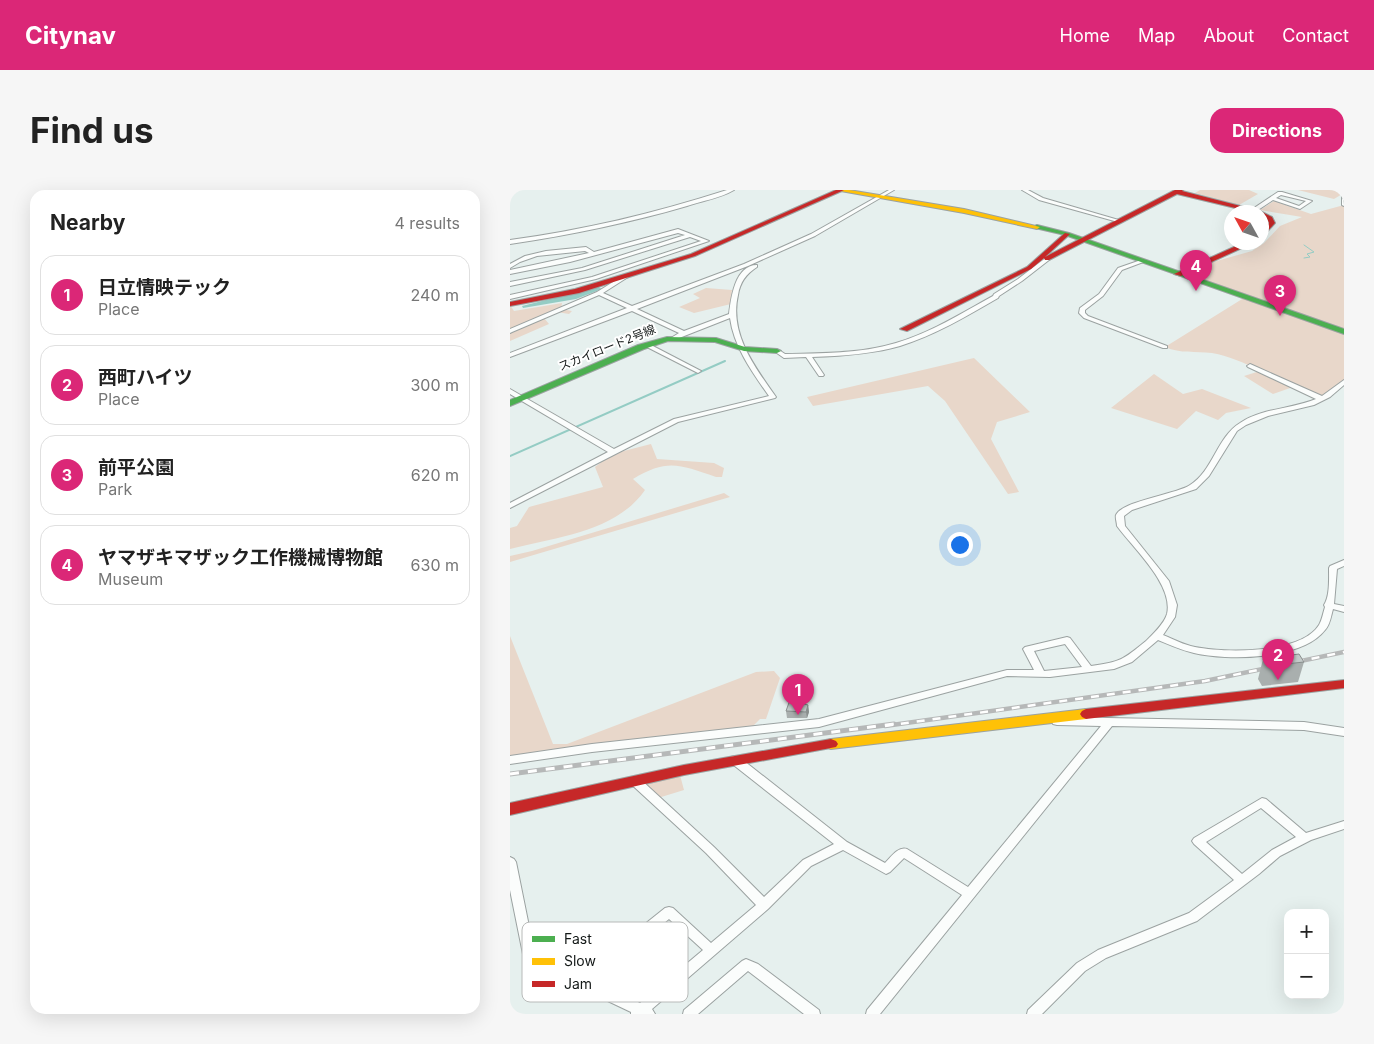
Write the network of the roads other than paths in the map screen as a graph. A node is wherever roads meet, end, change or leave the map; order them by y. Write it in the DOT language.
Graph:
graph roads {
  1 [pos="732,190"];
  2 [pos="839,190"];
  3 [pos="892,190"];
  4 [pos="1024,190"];
  5 [pos="1268,190"];
  6 [pos="1178,191"];
  7 [pos="1280,193"];
  8 [pos="1344,196"];
  9 [pos="880,197"];
  10 [pos="1273,198"];
  11 [pos="1231,205"];
  12 [pos="1266,205"];
  13 [pos="1344,205"];
  14 [pos="855,213"];
  15 [pos="1120,221"];
  16 [pos="1067,234"];
  17 [pos="691,235"];
  18 [pos="1085,239"];
  19 [pos="510,242"];
  20 [pos="615,248"];
  21 [pos="1238,250"];
  22 [pos="593,254"];
  23 [pos="628,256"];
  24 [pos="1047,259"];
  25 [pos="1143,261"];
  26 [pos="642,262"];
  27 [pos="544,265"];
  28 [pos="510,270"];
  29 [pos="1178,274"];
  30 [pos="551,276"];
  31 [pos="626,276"];
  32 [pos="510,284"];
  33 [pos="560,286"];
  34 [pos="599,293"];
  35 [pos="510,297"];
  36 [pos="510,304"];
  37 [pos="632,308"];
  38 [pos="732,315"];
  39 [pos="904,330"];
  40 [pos="510,331"];
  41 [pos="1344,332"];
  42 [pos="679,336"];
  43 [pos="647,345"];
  44 [pos="1165,347"];
  45 [pos="744,349"];
  46 [pos="777,351"];
  47 [pos="807,354"];
  48 [pos="510,355"];
  49 [pos="1250,366"];
  50 [pos="698,371"];
  51 [pos="821,375"];
  52 [pos="1344,382"];
  53 [pos="510,391"];
  54 [pos="521,398"];
  55 [pos="1322,399"];
  56 [pos="510,403"];
  57 [pos="613,452"];
  58 [pos="510,506"];
  59 [pos="1344,563"];
  60 [pos="1334,583"];
  61 [pos="1344,585"];
  62 [pos="1328,605"];
  63 [pos="1344,609"];
  64 [pos="1158,636"];
  65 [pos="1089,670"];
  66 [pos="1041,674"];
  67 [pos="1344,684"];
  68 [pos="1030,720"];
  69 [pos="1109,722"];
  70 [pos="1344,732"];
  71 [pos="510,760"];
  72 [pos="735,760"];
  73 [pos="635,781"];
  74 [pos="510,809"];
  75 [pos="1343,827"];
  76 [pos="1305,838"];
  77 [pos="843,845"];
  78 [pos="510,862"];
  79 [pos="1242,881"];
  80 [pos="970,894"];
  81 [pos="764,905"];
  82 [pos="522,922"];
  83 [pos="656,922"];
  84 [pos="680,922"];
  85 [pos="688,929"];
  86 [pos="711,950"];
  87 [pos="688,971"];
  88 [pos="620,1002"];
  89 [pos="654,1002"];
  90 [pos="642,1013"];
  91 [pos="689,1014"];
  92 [pos="814,1014"];
  93 [pos="872,1014"];
  94 [pos="1033,1014"];
  1 -- 19 [label="street"];
  2 -- 9 [label="street"];
  2 -- 31 [label="street"];
  3 -- 9 [label="street"];
  4 -- 15 [label="street"];
  5 -- 7 [label="street"];
  6 -- 11 [label="street"];
  6 -- 15 [label="street"];
  7 -- 10 [label="street"];
  7 -- 10 [label="street"];
  8 -- 13 [label="street"];
  9 -- 14 [label="street"];
  9 -- 16 [label="street"];
  10 -- 12 [label="street"];
  14 -- 37 [label="street"];
  14 -- 38 [label="street"];
  15 -- 18 [label="street"];
  16 -- 18 [label="street"];
  16 -- 39 [label="street"];
  17 -- 20 [label="street"];
  17 -- 23 [label="street"];
  17 -- 26 [label="street"];
  18 -- 24 [label="street"];
  18 -- 25 [label="street"];
  20 -- 22 [label="street"];
  20 -- 23 [label="street"];
  21 -- 29 [label="street"];
  22 -- 27 [label="street"];
  22 -- 28 [label="street"];
  23 -- 26 [label="street"];
  23 -- 30 [label="street"];
  24 -- 47 [label="street"];
  25 -- 29 [label="street"];
  25 -- 44 [label="street"];
  26 -- 33 [label="street"];
  27 -- 28 [label="street"];
  27 -- 30 [label="street"];
  29 -- 41 [label="street"];
  30 -- 32 [label="street"];
  30 -- 33 [label="street"];
  31 -- 34 [label="street"];
  31 -- 36 [label="street"];
  33 -- 35 [label="street"];
  34 -- 37 [label="street"];
  34 -- 40 [label="street"];
  37 -- 42 [label="street"];
  37 -- 48 [label="street"];
  38 -- 42 [label="street"];
  38 -- 45 [label="street"];
  42 -- 43 [label="street, スカイロード2号線"];
  42 -- 45 [label="street, スカイロード2号線"];
  43 -- 50 [label="street"];
  43 -- 54 [label="street, スカイロード2号線"];
  45 -- 46 [label="street, スカイロード2号線"];
  45 -- 57 [label="street"];
  46 -- 47 [label="street"];
  47 -- 51 [label="street"];
  49 -- 55 [label="street"];
  52 -- 55 [label="street"];
  53 -- 54 [label="street"];
  54 -- 56 [label="street, スカイロード2号線"];
  54 -- 57 [label="street"];
  55 -- 64 [label="street"];
  57 -- 58 [label="street"];
  59 -- 60 [label="street"];
  60 -- 61 [label="street"];
  60 -- 62 [label="street"];
  62 -- 63 [label="street"];
  62 -- 64 [label="street"];
  64 -- 65 [label="street"];
  65 -- 66 [label="street"];
  65 -- 66 [label="street"];
  66 -- 71 [label="street"];
  67 -- 68 [label="street"];
  68 -- 69 [label="street"];
  68 -- 72 [label="street"];
  69 -- 70 [label="street"];
  69 -- 80 [label="street"];
  72 -- 73 [label="street"];
  72 -- 77 [label="street"];
  73 -- 74 [label="street"];
  73 -- 81 [label="street"];
  75 -- 76 [label="street"];
  76 -- 79 [label="street"];
  76 -- 79 [label="street"];
  77 -- 80 [label="street"];
  77 -- 81 [label="street"];
  78 -- 82 [label="street"];
  79 -- 94 [label="street"];
  80 -- 93 [label="street"];
  81 -- 86 [label="street"];
  83 -- 84 [label="street"];
  85 -- 86 [label="street"];
  86 -- 87 [label="street"];
  88 -- 90 [label="street"];
  89 -- 90 [label="street"];
  91 -- 92 [label="street"];
}
